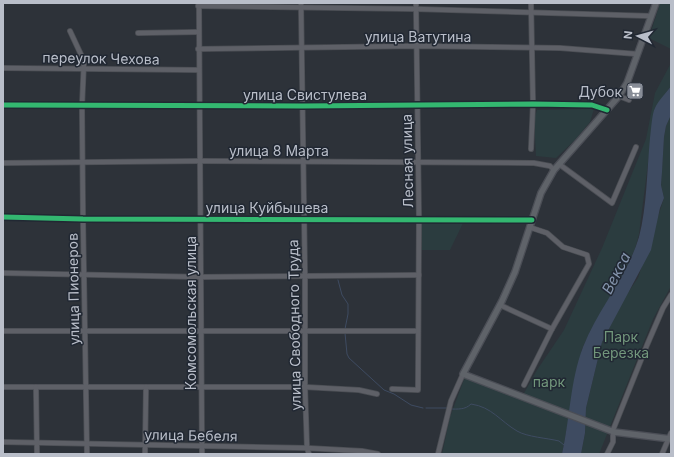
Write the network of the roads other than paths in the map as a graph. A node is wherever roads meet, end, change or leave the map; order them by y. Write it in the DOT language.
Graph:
graph roads {
  1 [pos="416,3"];
  2 [pos="531,3"];
  3 [pos="656,3"];
  4 [pos="198,4"];
  5 [pos="301,5"];
  6 [pos="416,9"];
  7 [pos="532,13"];
  8 [pos="651,16"];
  9 [pos="70,31"];
  10 [pos="198,32"];
  11 [pos="138,33"];
  12 [pos="416,46"];
  13 [pos="302,47"];
  14 [pos="198,48"];
  15 [pos="533,49"];
  16 [pos="637,54"];
  17 [pos="3,68"];
  18 [pos="84,69"];
  19 [pos="199,70"];
  20 [pos="619,96"];
  21 [pos="629,100"];
  22 [pos="533,104"];
  23 [pos="3,105"];
  24 [pos="417,105"];
  25 [pos="82,106"];
  26 [pos="199,106"];
  27 [pos="302,106"];
  28 [pos="607,110"];
  29 [pos="636,147"];
  30 [pos="531,149"];
  31 [pos="200,161"];
  32 [pos="303,162"];
  33 [pos="418,162"];
  34 [pos="3,163"];
  35 [pos="83,163"];
  36 [pos="559,164"];
  37 [pos="554,170"];
  38 [pos="3,217"];
  39 [pos="83,219"];
  40 [pos="304,219"];
  41 [pos="200,220"];
  42 [pos="419,220"];
  43 [pos="532,220"];
  44 [pos="529,227"];
  45 [pos="3,273"];
  46 [pos="84,275"];
  47 [pos="419,275"];
  48 [pos="201,277"];
  49 [pos="305,277"];
  50 [pos="671,295"];
  51 [pos="500,305"];
  52 [pos="552,329"];
  53 [pos="85,330"];
  54 [pos="3,331"];
  55 [pos="201,331"];
  56 [pos="304,331"];
  57 [pos="417,331"];
  58 [pos="463,374"];
  59 [pos="524,385"];
  60 [pos="3,387"];
  61 [pos="36,387"];
  62 [pos="86,387"];
  63 [pos="146,387"];
  64 [pos="202,387"];
  65 [pos="305,387"];
  66 [pos="392,389"];
  67 [pos="377,394"];
  68 [pos="670,437"];
  69 [pos="3,442"];
  70 [pos="37,443"];
  71 [pos="87,444"];
  72 [pos="145,445"];
  73 [pos="202,446"];
  74 [pos="307,448"];
  75 [pos="37,454"];
  76 [pos="87,454"];
  77 [pos="145,454"];
  78 [pos="202,454"];
  79 [pos="309,454"];
  80 [pos="378,454"];
  81 [pos="438,454"];
  82 [pos="607,454"];
  83 [pos="662,454"];
  1 -- 6 [label="street, Лесная улица"];
  2 -- 7 [label="street"];
  3 -- 8 [label="main road"];
  4 -- 5 [label="street"];
  4 -- 10 [label="street, Комсомольская улица"];
  5 -- 6 [label="street"];
  5 -- 13 [label="street, улица Свободного Труда"];
  6 -- 7 [label="street"];
  6 -- 12 [label="street, Лесная улица"];
  7 -- 8 [label="street"];
  7 -- 15 [label="street"];
  8 -- 16 [label="main road"];
  9 -- 18 [label="street, улица Пионеров"];
  10 -- 11 [label="street"];
  10 -- 14 [label="street, Комсомольская улица"];
  12 -- 13 [label="street, улица Ватутина"];
  12 -- 15 [label="street, улица Ватутина"];
  12 -- 24 [label="street, Лесная улица"];
  13 -- 14 [label="street, улица Ватутина"];
  13 -- 27 [label="street, улица Свободного Труда"];
  14 -- 19 [label="street, Комсомольская улица"];
  15 -- 16 [label="street, улица Ватутина"];
  15 -- 22 [label="street"];
  16 -- 20 [label="main road"];
  17 -- 18 [label="street, переулок Чехова"];
  18 -- 19 [label="street, переулок Чехова"];
  18 -- 25 [label="street, улица Пионеров"];
  19 -- 26 [label="street, Комсомольская улица"];
  20 -- 21 [label="street"];
  20 -- 28 [label="main road"];
  22 -- 24 [label="street, улица Свистулева"];
  22 -- 28 [label="street, улица Свистулева"];
  22 -- 30 [label="street"];
  23 -- 25 [label="street, улица Свистулева"];
  24 -- 27 [label="street, улица Свистулева"];
  24 -- 33 [label="street, Лесная улица"];
  25 -- 26 [label="street, улица Свистулева"];
  25 -- 35 [label="street, улица Пионеров"];
  26 -- 27 [label="street, улица Свистулева"];
  26 -- 31 [label="street, Комсомольская улица"];
  27 -- 32 [label="street, улица Свободного Труда"];
  28 -- 36 [label="main road"];
  29 -- 36 [label="street"];
  31 -- 32 [label="street, улица 8 Марта"];
  31 -- 35 [label="street, улица 8 Марта"];
  31 -- 41 [label="street, Комсомольская улица"];
  32 -- 33 [label="street, улица 8 Марта"];
  32 -- 40 [label="street, улица Свободного Труда"];
  33 -- 37 [label="street, улица 8 Марта"];
  33 -- 42 [label="street, Лесная улица"];
  34 -- 35 [label="street, улица 8 Марта"];
  35 -- 39 [label="street, улица Пионеров"];
  36 -- 37 [label="main road"];
  37 -- 43 [label="main road"];
  38 -- 39 [label="street, улица Куйбышева"];
  39 -- 41 [label="street, улица Куйбышева"];
  39 -- 46 [label="street, улица Пионеров"];
  40 -- 41 [label="street, улица Куйбышева"];
  40 -- 42 [label="street, улица Куйбышева"];
  40 -- 49 [label="street, улица Свободного Труда"];
  41 -- 48 [label="street, Комсомольская улица"];
  42 -- 43 [label="street, улица Куйбышева"];
  42 -- 47 [label="street, Лесная улица"];
  43 -- 44 [label="main road"];
  44 -- 51 [label="main road"];
  44 -- 52 [label="street"];
  45 -- 46 [label="street"];
  46 -- 48 [label="street"];
  46 -- 53 [label="street, улица Пионеров"];
  47 -- 49 [label="street"];
  47 -- 57 [label="street, Лесная улица"];
  48 -- 49 [label="street"];
  48 -- 55 [label="street, Комсомольская улица"];
  49 -- 56 [label="street, улица Свободного Труда"];
  50 -- 82 [label="street"];
  51 -- 52 [label="street"];
  51 -- 58 [label="main road"];
  52 -- 59 [label="street"];
  53 -- 54 [label="street"];
  53 -- 55 [label="street"];
  53 -- 62 [label="street, улица Пионеров"];
  55 -- 56 [label="street"];
  55 -- 64 [label="street, Комсомольская улица"];
  56 -- 57 [label="street"];
  56 -- 65 [label="street, улица Свободного Труда"];
  57 -- 66 [label="street, Лесная улица"];
  58 -- 68 [label="main road"];
  58 -- 81 [label="street"];
  60 -- 61 [label="street"];
  61 -- 62 [label="street"];
  61 -- 70 [label="street"];
  62 -- 63 [label="street"];
  62 -- 71 [label="street, улица Пионеров"];
  63 -- 64 [label="street"];
  63 -- 72 [label="street"];
  64 -- 65 [label="street"];
  64 -- 73 [label="street, Комсомольская улица"];
  65 -- 67 [label="street"];
  65 -- 74 [label="street, улица Свободного Труда"];
  68 -- 83 [label="street"];
  69 -- 70 [label="street, улица Бебеля"];
  70 -- 71 [label="street, улица Бебеля"];
  70 -- 75 [label="street"];
  71 -- 72 [label="street, улица Бебеля"];
  71 -- 76 [label="street, улица Пионеров"];
  72 -- 73 [label="street, улица Бебеля"];
  72 -- 77 [label="street"];
  73 -- 74 [label="street, улица Бебеля"];
  73 -- 78 [label="street, Комсомольская улица"];
  74 -- 79 [label="street, улица Свободного Труда"];
  74 -- 80 [label="street, улица Бебеля"];
}
